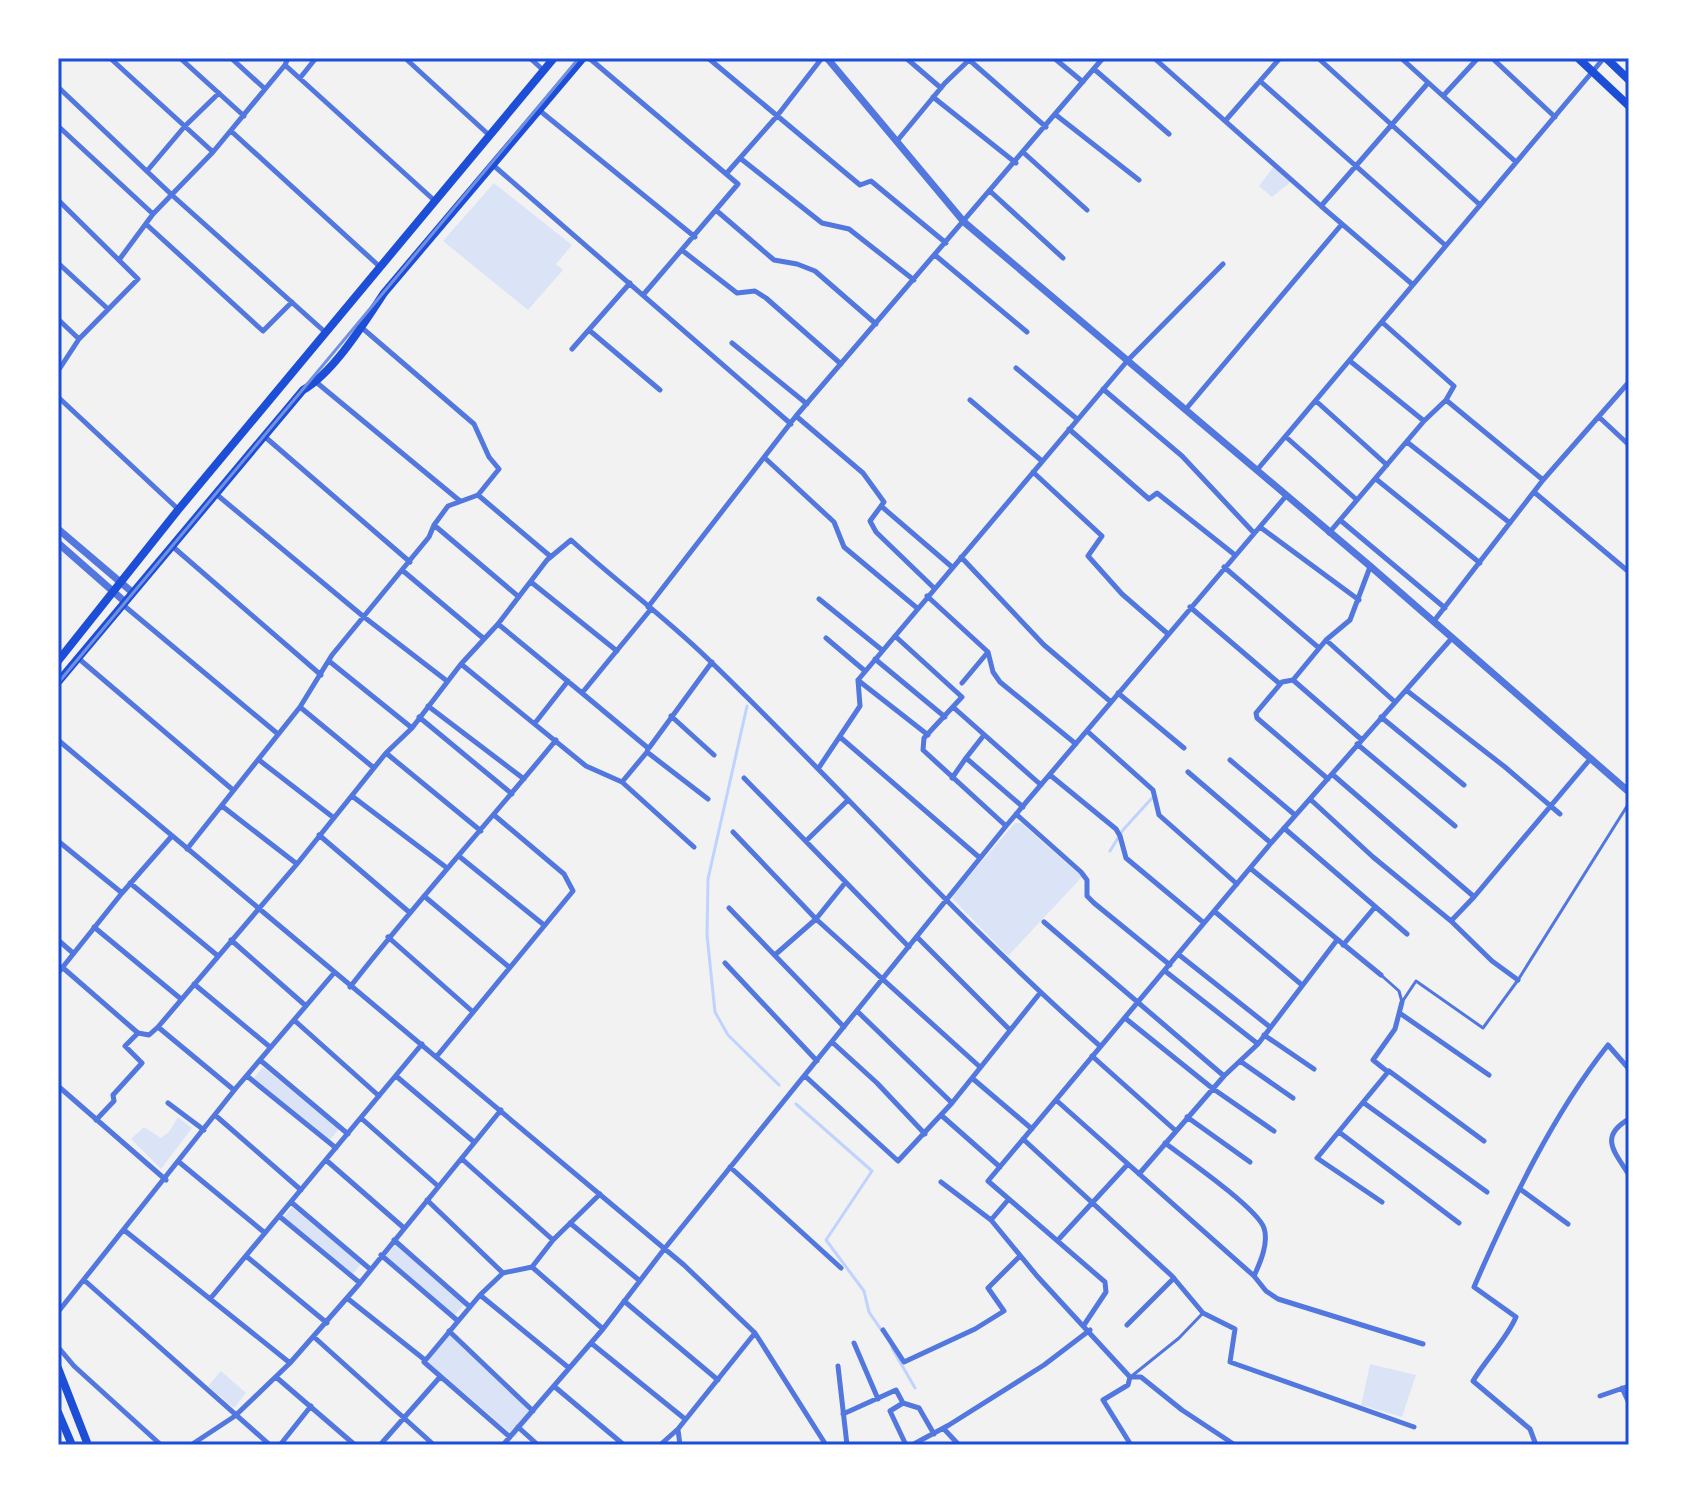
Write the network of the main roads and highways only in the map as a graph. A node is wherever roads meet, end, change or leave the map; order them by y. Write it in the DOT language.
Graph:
graph roads {
  1 [pos="554,58"];
  2 [pos="583,58"];
  3 [pos="1578,58"];
  4 [pos="1605,58"];
  5 [pos="1629,80"];
  6 [pos="1629,106"];
  7 [pos="59,659"];
  8 [pos="58,682"];
  9 [pos="58,1368"];
  10 [pos="58,1412"];
  11 [pos="72,1445"];
  12 [pos="88,1445"];
  1 -- 7 [label="main road"];
  2 -- 8 [label="main road"];
  3 -- 6 [label="main road"];
  4 -- 5 [label="main road"];
  9 -- 12 [label="main road"];
  10 -- 11 [label="main road"];
}
